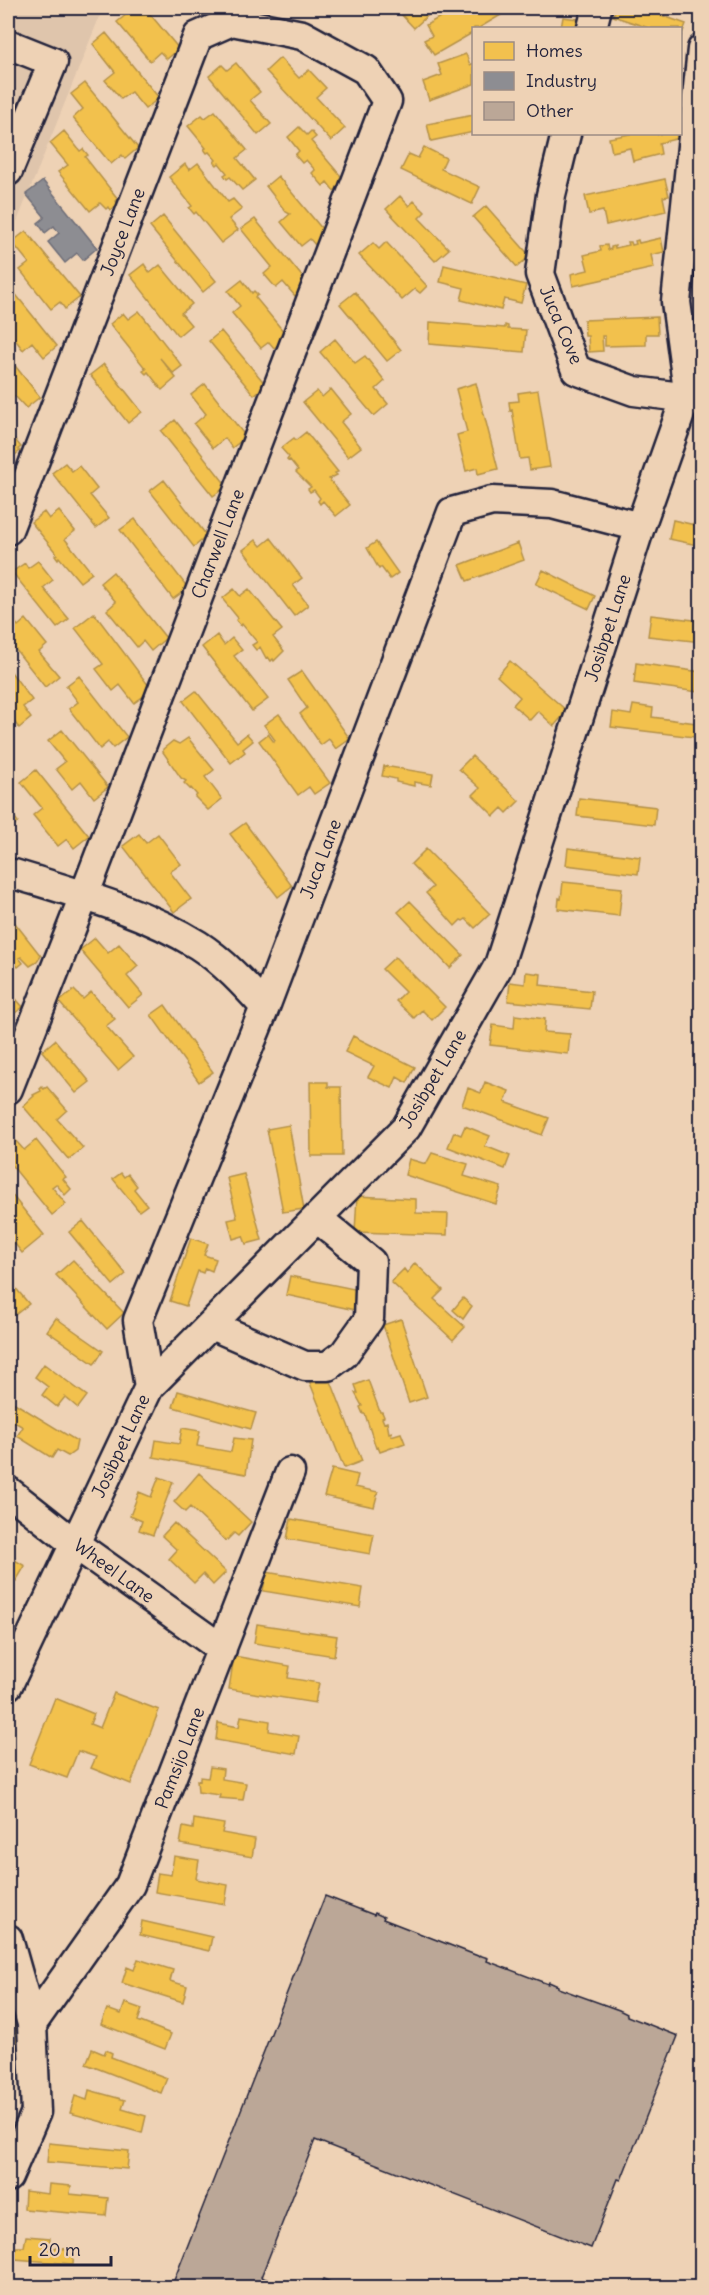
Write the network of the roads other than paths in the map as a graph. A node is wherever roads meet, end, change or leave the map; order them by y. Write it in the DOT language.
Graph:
graph roads {
  1 [pos="597,8"];
  2 [pos="592,27"];
  3 [pos="302,35"];
  4 [pos="8,44"];
  5 [pos="702,49"];
  6 [pos="566,135"];
  7 [pos="8,171"];
  8 [pos="691,399"];
  9 [pos="640,527"];
  10 [pos="8,530"];
  11 [pos="10,873"];
  12 [pos="84,896"];
  13 [pos="265,1007"];
  14 [pos="8,1089"];
  15 [pos="317,1218"];
  16 [pos="211,1325"];
  17 [pos="149,1387"];
  18 [pos="290,1472"];
  19 [pos="8,1491"];
  20 [pos="75,1544"];
  21 [pos="222,1649"];
  22 [pos="8,1685"];
  23 [pos="8,1939"];
  24 [pos="32,2024"];
  25 [pos="8,2177"];
  1 -- 2 [label="street"];
  3 -- 10 [label="street, Joyce Lane"];
  3 -- 12 [label="street, Charwell Lane"];
  4 -- 7 [label="street"];
  5 -- 8 [label="street"];
  6 -- 8 [label="street, Juca Cove"];
  8 -- 9 [label="street, Josibpet Lane"];
  9 -- 13 [label="street, Juca Lane"];
  9 -- 15 [label="street, Josibpet Lane"];
  11 -- 12 [label="street"];
  12 -- 13 [label="street"];
  12 -- 14 [label="street, Charwell Lane"];
  13 -- 17 [label="street, Juca Lane"];
  15 -- 16 [label="street, Josibpet Lane"];
  15 -- 16 [label="street"];
  16 -- 17 [label="street, Josibpet Lane"];
  17 -- 20 [label="street, Josibpet Lane"];
  18 -- 21 [label="street, Pamsijo Lane"];
  19 -- 20 [label="street, Wheel Lane"];
  20 -- 21 [label="street, Wheel Lane"];
  20 -- 22 [label="street, Josibpet Lane"];
  21 -- 24 [label="street, Pamsijo Lane"];
  23 -- 24 [label="street"];
  24 -- 25 [label="street"];
}
